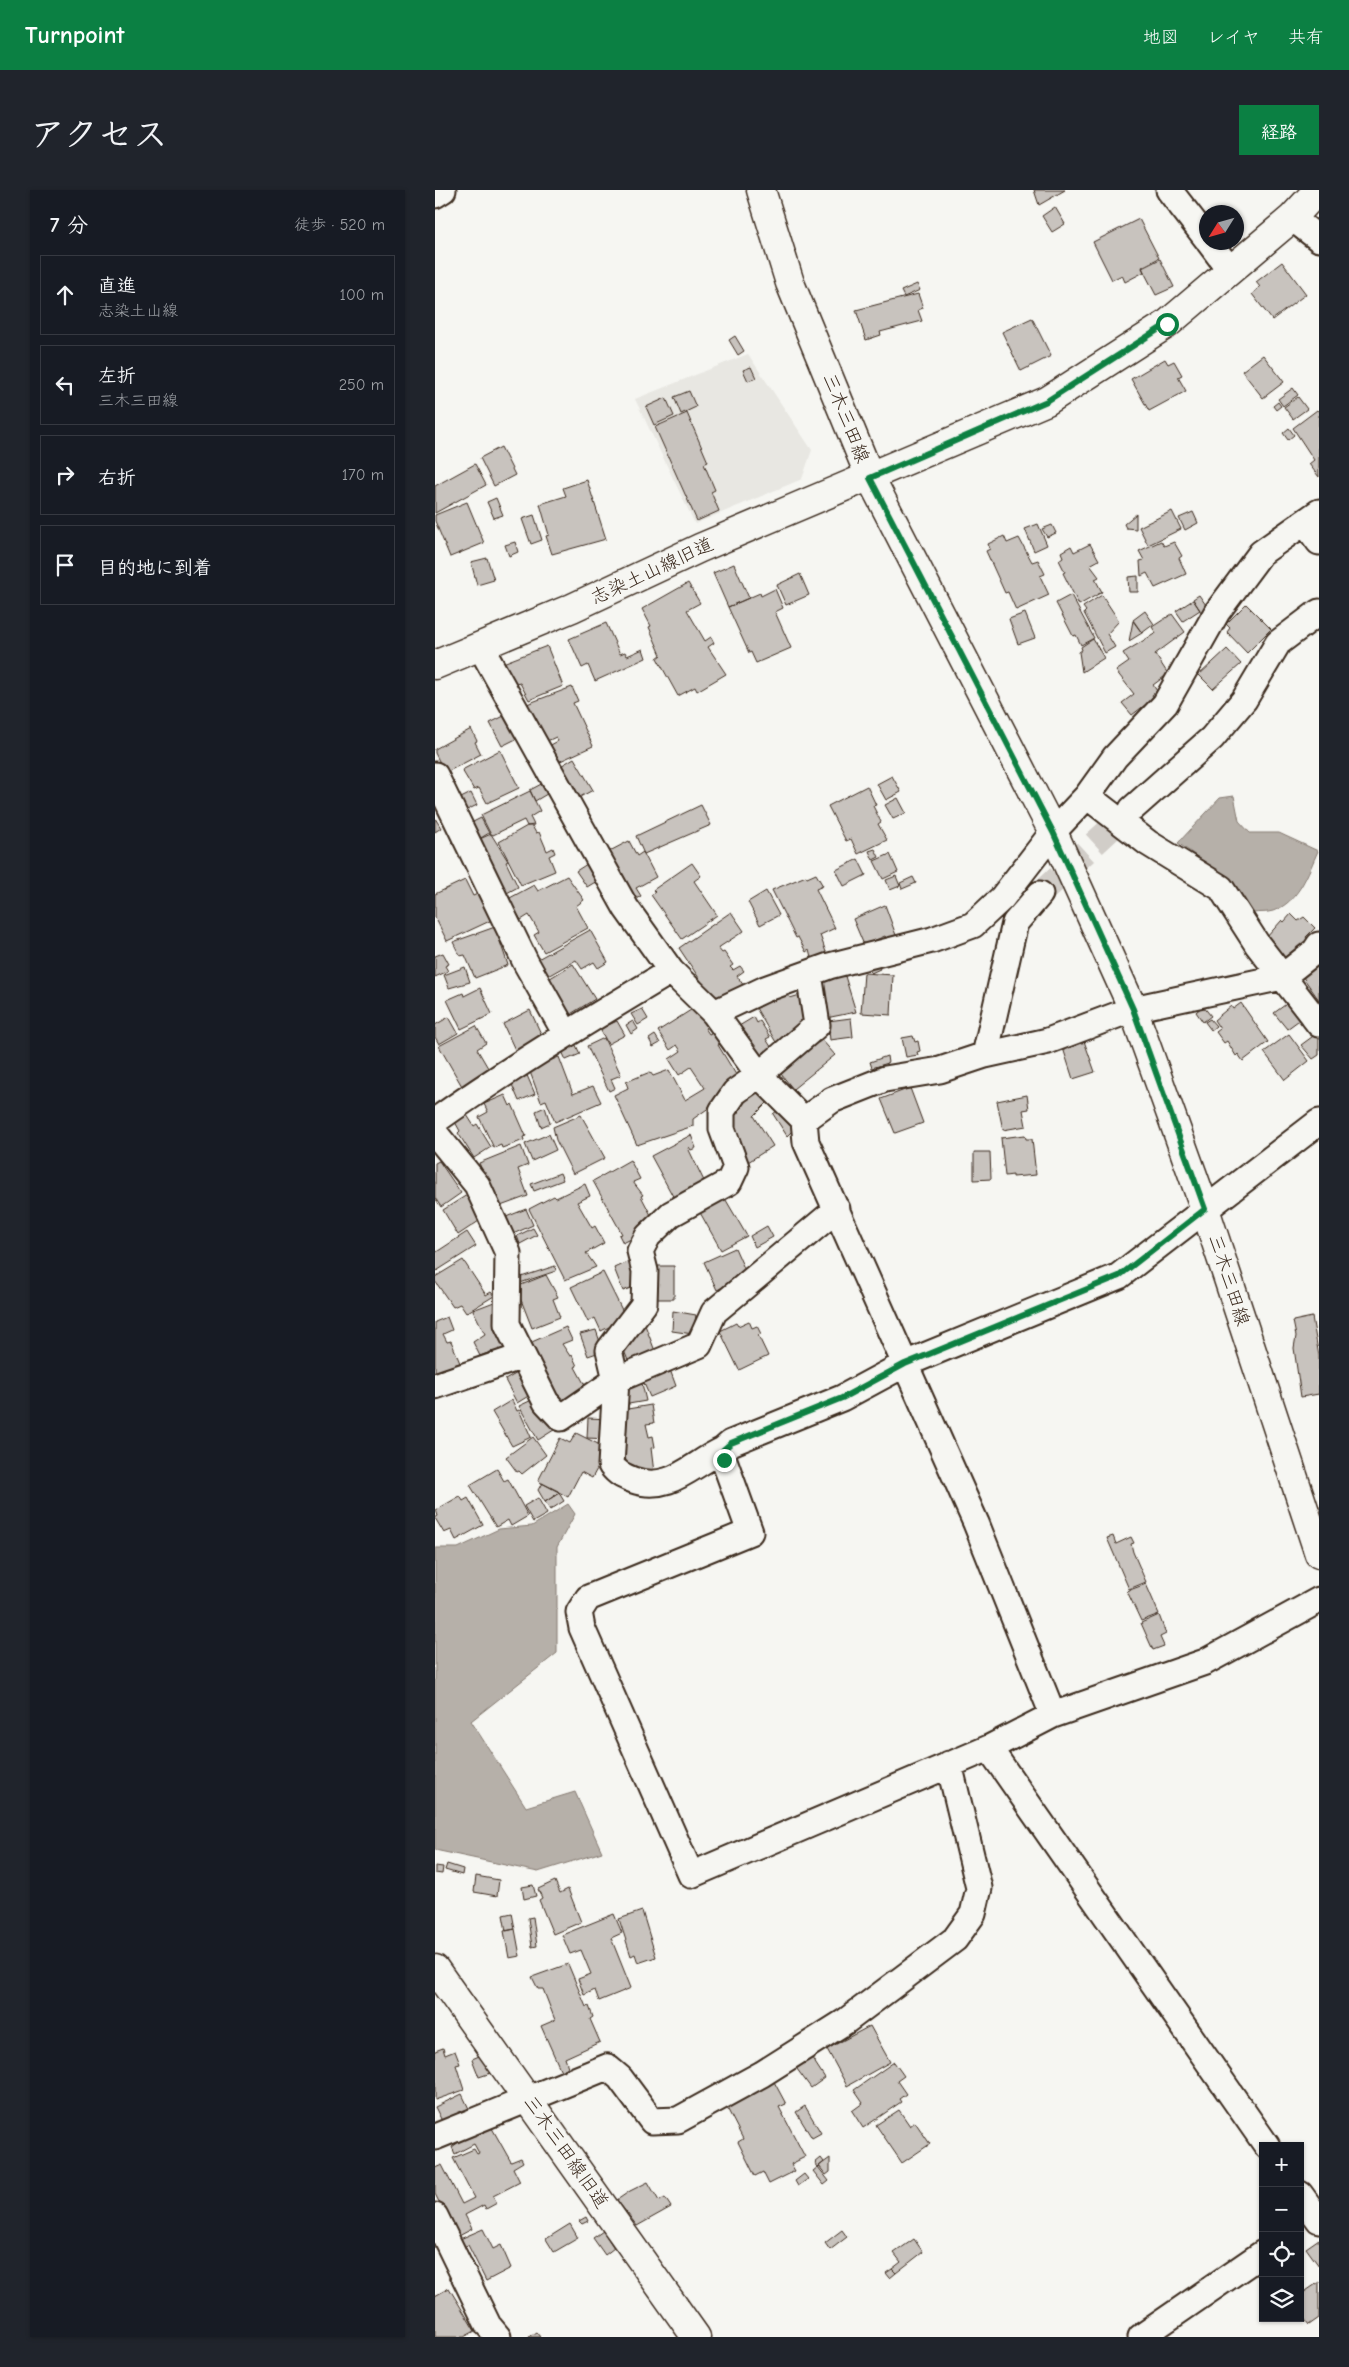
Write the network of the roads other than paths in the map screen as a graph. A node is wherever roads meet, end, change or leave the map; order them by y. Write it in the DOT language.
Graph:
graph roads {
  1 [pos="443,190"];
  2 [pos="761,190"];
  3 [pos="1169,190"];
  4 [pos="1318,190"];
  5 [pos="435,195"];
  6 [pos="1292,218"];
  7 [pos="1199,229"];
  8 [pos="1319,239"];
  9 [pos="1215,250"];
  10 [pos="1230,270"];
  11 [pos="870,478"];
  12 [pos="1314,526"];
  13 [pos="1319,612"];
  14 [pos="480,646"];
  15 [pos="435,665"];
  16 [pos="435,775"];
  17 [pos="1087,796"];
  18 [pos="1132,808"];
  19 [pos="1053,832"];
  20 [pos="1040,894"];
  21 [pos="1319,945"];
  22 [pos="671,971"];
  23 [pos="809,974"];
  24 [pos="1282,977"];
  25 [pos="1133,1009"];
  26 [pos="713,1013"];
  27 [pos="1319,1024"];
  28 [pos="566,1034"];
  29 [pos="985,1055"];
  30 [pos="759,1075"];
  31 [pos="804,1120"];
  32 [pos="435,1121"];
  33 [pos="1319,1122"];
  34 [pos="435,1133"];
  35 [pos="837,1209"];
  36 [pos="1205,1209"];
  37 [pos="523,1356"];
  38 [pos="905,1364"];
  39 [pos="616,1380"];
  40 [pos="435,1386"];
  41 [pos="723,1450"];
  42 [pos="1319,1554"];
  43 [pos="1319,1600"];
  44 [pos="1053,1715"];
  45 [pos="989,1748"];
  46 [pos="949,1764"];
  47 [pos="435,1968"];
  48 [pos="528,2099"];
  49 [pos="435,2137"];
  50 [pos="1264,2142"];
  51 [pos="1304,2201"];
  52 [pos="435,2216"];
  53 [pos="1314,2219"];
  54 [pos="1259,2256"];
  55 [pos="498,2337"];
  56 [pos="696,2337"];
  57 [pos="1141,2337"];
  1 -- 5 [label="street"];
  2 -- 11 [label="main road, 三木三田線"];
  3 -- 7 [label="street"];
  4 -- 6 [label="main road, 志染土山線旧道"];
  6 -- 8 [label="street"];
  6 -- 10 [label="main road, 志染土山線旧道"];
  9 -- 10 [label="street"];
  10 -- 11 [label="main road, 志染土山線旧道"];
  11 -- 14 [label="main road, 志染土山線旧道"];
  11 -- 19 [label="main road, 三木三田線"];
  12 -- 17 [label="street"];
  13 -- 18 [label="street"];
  14 -- 15 [label="main road, 志染土山線旧道"];
  14 -- 22 [label="street"];
  16 -- 28 [label="street"];
  17 -- 19 [label="street"];
  17 -- 24 [label="street"];
  19 -- 23 [label="street"];
  19 -- 25 [label="main road, 三木三田線"];
  20 -- 29 [label="street"];
  21 -- 24 [label="street"];
  22 -- 26 [label="street"];
  22 -- 28 [label="street"];
  23 -- 26 [label="street"];
  23 -- 30 [label="street"];
  24 -- 25 [label="street"];
  24 -- 27 [label="street"];
  25 -- 29 [label="street"];
  25 -- 36 [label="main road, 三木三田線"];
  26 -- 30 [label="street"];
  28 -- 32 [label="street"];
  29 -- 31 [label="street"];
  30 -- 31 [label="street"];
  30 -- 39 [label="street"];
  31 -- 35 [label="street"];
  33 -- 36 [label="street"];
  34 -- 37 [label="street"];
  35 -- 38 [label="street"];
  35 -- 39 [label="street"];
  36 -- 38 [label="street"];
  36 -- 42 [label="main road, 三木三田線"];
  37 -- 39 [label="street"];
  37 -- 40 [label="street"];
  38 -- 41 [label="street"];
  38 -- 44 [label="street"];
  39 -- 41 [label="street"];
  41 -- 46 [label="street"];
  43 -- 44 [label="street"];
  44 -- 45 [label="street"];
  45 -- 46 [label="street"];
  45 -- 50 [label="street"];
  46 -- 48 [label="street"];
  47 -- 48 [label="main road, 三木三田線旧道"];
  48 -- 49 [label="street"];
  48 -- 56 [label="main road, 三木三田線旧道"];
  51 -- 53 [label="street"];
  52 -- 55 [label="street"];
  54 -- 57 [label="street"];
}
